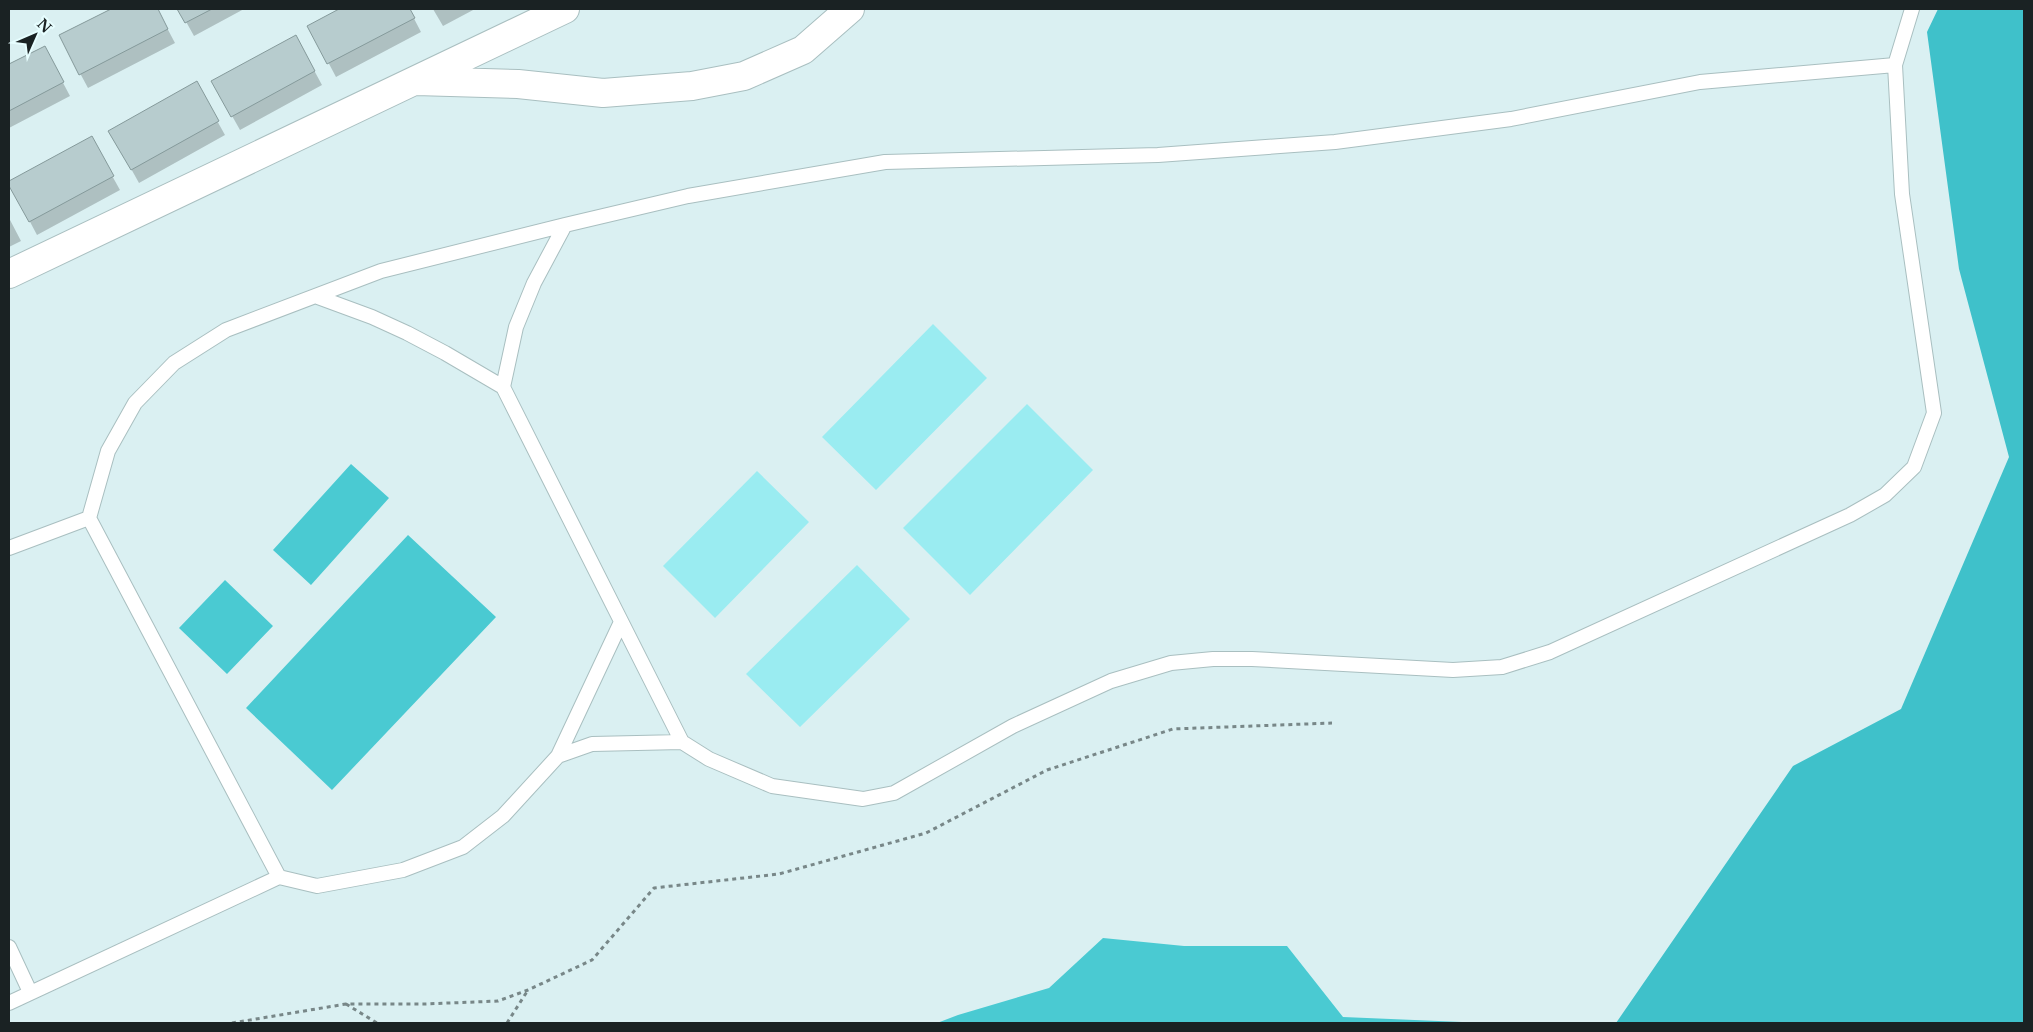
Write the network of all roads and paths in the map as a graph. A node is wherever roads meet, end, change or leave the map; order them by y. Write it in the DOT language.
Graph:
graph roads {
  1 [pos="565,9"];
  2 [pos="850,9"];
  3 [pos="1912,9"];
  4 [pos="1895,65"];
  5 [pos="411,81"];
  6 [pos="565,224"];
  7 [pos="9,274"];
  8 [pos="315,296"];
  9 [pos="503,387"];
  10 [pos="89,518"];
  11 [pos="9,548"];
  12 [pos="621,622"];
  13 [pos="1332,723"];
  14 [pos="682,742"];
  15 [pos="558,756"];
  16 [pos="279,877"];
  17 [pos="9,947"];
  18 [pos="528,990"];
  19 [pos="30,992"];
  20 [pos="9,1003"];
  21 [pos="346,1004"];
  22 [pos="232,1023"];
  23 [pos="377,1023"];
  24 [pos="506,1023"];
  1 -- 5 [label="street"];
  2 -- 5 [label="street"];
  3 -- 4 [label="lane"];
  4 -- 6 [label="lane"];
  4 -- 14 [label="lane"];
  5 -- 7 [label="street"];
  6 -- 8 [label="lane"];
  6 -- 9 [label="lane"];
  8 -- 9 [label="lane"];
  8 -- 10 [label="lane"];
  9 -- 12 [label="lane"];
  10 -- 11 [label="lane"];
  10 -- 16 [label="lane"];
  12 -- 14 [label="lane"];
  12 -- 15 [label="lane"];
  13 -- 18 [label="path"];
  14 -- 15 [label="lane"];
  15 -- 16 [label="lane"];
  16 -- 19 [label="lane"];
  17 -- 19 [label="lane"];
  18 -- 21 [label="path"];
  18 -- 24 [label="path"];
  19 -- 20 [label="lane"];
  21 -- 22 [label="path"];
  21 -- 23 [label="path"];
}
